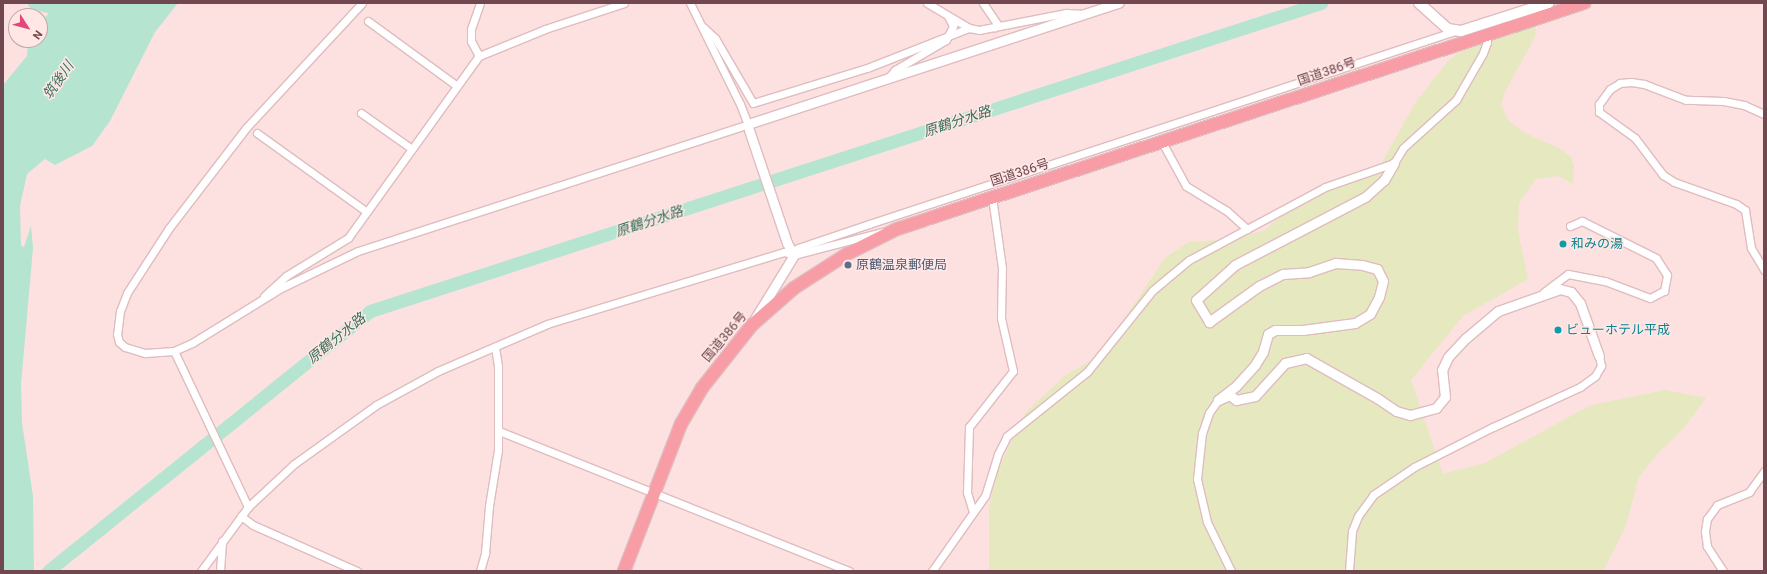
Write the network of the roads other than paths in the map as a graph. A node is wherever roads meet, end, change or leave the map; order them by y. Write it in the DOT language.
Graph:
graph roads {
  1 [pos="362,3"];
  2 [pos="480,3"];
  3 [pos="624,3"];
  4 [pos="690,3"];
  5 [pos="926,3"];
  6 [pos="983,3"];
  7 [pos="1119,3"];
  8 [pos="1419,3"];
  9 [pos="1549,3"];
  10 [pos="1584,3"];
  11 [pos="1086,14"];
  12 [pos="948,16"];
  13 [pos="368,21"];
  14 [pos="702,26"];
  15 [pos="995,27"];
  16 [pos="969,28"];
  17 [pos="1452,30"];
  18 [pos="951,33"];
  19 [pos="1485,34"];
  20 [pos="479,56"];
  21 [pos="886,80"];
  22 [pos="457,86"];
  23 [pos="361,113"];
  24 [pos="1764,114"];
  25 [pos="748,127"];
  26 [pos="257,133"];
  27 [pos="1162,142"];
  28 [pos="412,149"];
  29 [pos="1394,163"];
  30 [pos="992,197"];
  31 [pos="367,212"];
  32 [pos="1570,226"];
  33 [pos="897,229"];
  34 [pos="1247,229"];
  35 [pos="794,255"];
  36 [pos="1764,270"];
  37 [pos="1540,296"];
  38 [pos="258,301"];
  39 [pos="752,325"];
  40 [pos="495,346"];
  41 [pos="175,354"];
  42 [pos="1599,356"];
  43 [pos="1218,400"];
  44 [pos="499,431"];
  45 [pos="1764,471"];
  46 [pos="654,492"];
  47 [pos="247,505"];
  48 [pos="973,512"];
  49 [pos="241,516"];
  50 [pos="222,541"];
  51 [pos="201,571"];
  52 [pos="220,571"];
  53 [pos="358,571"];
  54 [pos="480,571"];
  55 [pos="624,571"];
  56 [pos="849,571"];
  57 [pos="932,571"];
  58 [pos="1231,571"];
  59 [pos="1349,571"];
  60 [pos="1723,571"];
  1 -- 41 [label="street"];
  2 -- 20 [label="street"];
  3 -- 20 [label="street"];
  4 -- 14 [label="street"];
  5 -- 12 [label="street"];
  6 -- 15 [label="street"];
  7 -- 11 [label="street"];
  8 -- 17 [label="main road"];
  9 -- 17 [label="main road"];
  10 -- 19 [label="highway, 国道386号"];
  11 -- 15 [label="street"];
  11 -- 21 [label="street"];
  12 -- 16 [label="street"];
  12 -- 18 [label="street"];
  13 -- 22 [label="street"];
  14 -- 18 [label="street"];
  14 -- 25 [label="street"];
  15 -- 16 [label="street"];
  16 -- 18 [label="street"];
  17 -- 35 [label="street"];
  18 -- 21 [label="street"];
  19 -- 27 [label="highway, 国道386号"];
  19 -- 29 [label="street"];
  20 -- 22 [label="street"];
  21 -- 25 [label="street"];
  22 -- 28 [label="street"];
  23 -- 28 [label="street"];
  24 -- 36 [label="street"];
  25 -- 35 [label="street"];
  25 -- 38 [label="street"];
  26 -- 31 [label="street"];
  27 -- 30 [label="highway, 国道386号"];
  27 -- 34 [label="street"];
  28 -- 31 [label="street"];
  29 -- 34 [label="street"];
  29 -- 43 [label="street"];
  30 -- 33 [label="highway, 国道386号"];
  30 -- 48 [label="street"];
  31 -- 38 [label="street"];
  32 -- 37 [label="street"];
  33 -- 35 [label="street"];
  33 -- 39 [label="highway, 国道386号"];
  34 -- 48 [label="street"];
  35 -- 39 [label="street"];
  35 -- 40 [label="street"];
  37 -- 42 [label="street"];
  37 -- 43 [label="street"];
  38 -- 41 [label="street"];
  39 -- 46 [label="highway, 国道386号"];
  40 -- 44 [label="street"];
  40 -- 47 [label="street"];
  41 -- 47 [label="street"];
  42 -- 59 [label="street"];
  43 -- 58 [label="street"];
  44 -- 46 [label="street"];
  44 -- 54 [label="street"];
  45 -- 60 [label="street"];
  46 -- 55 [label="highway, 国道386号"];
  46 -- 56 [label="street"];
  47 -- 49 [label="street"];
  48 -- 57 [label="street"];
  49 -- 50 [label="street"];
  49 -- 53 [label="street"];
  50 -- 51 [label="street"];
  50 -- 52 [label="street"];
}
